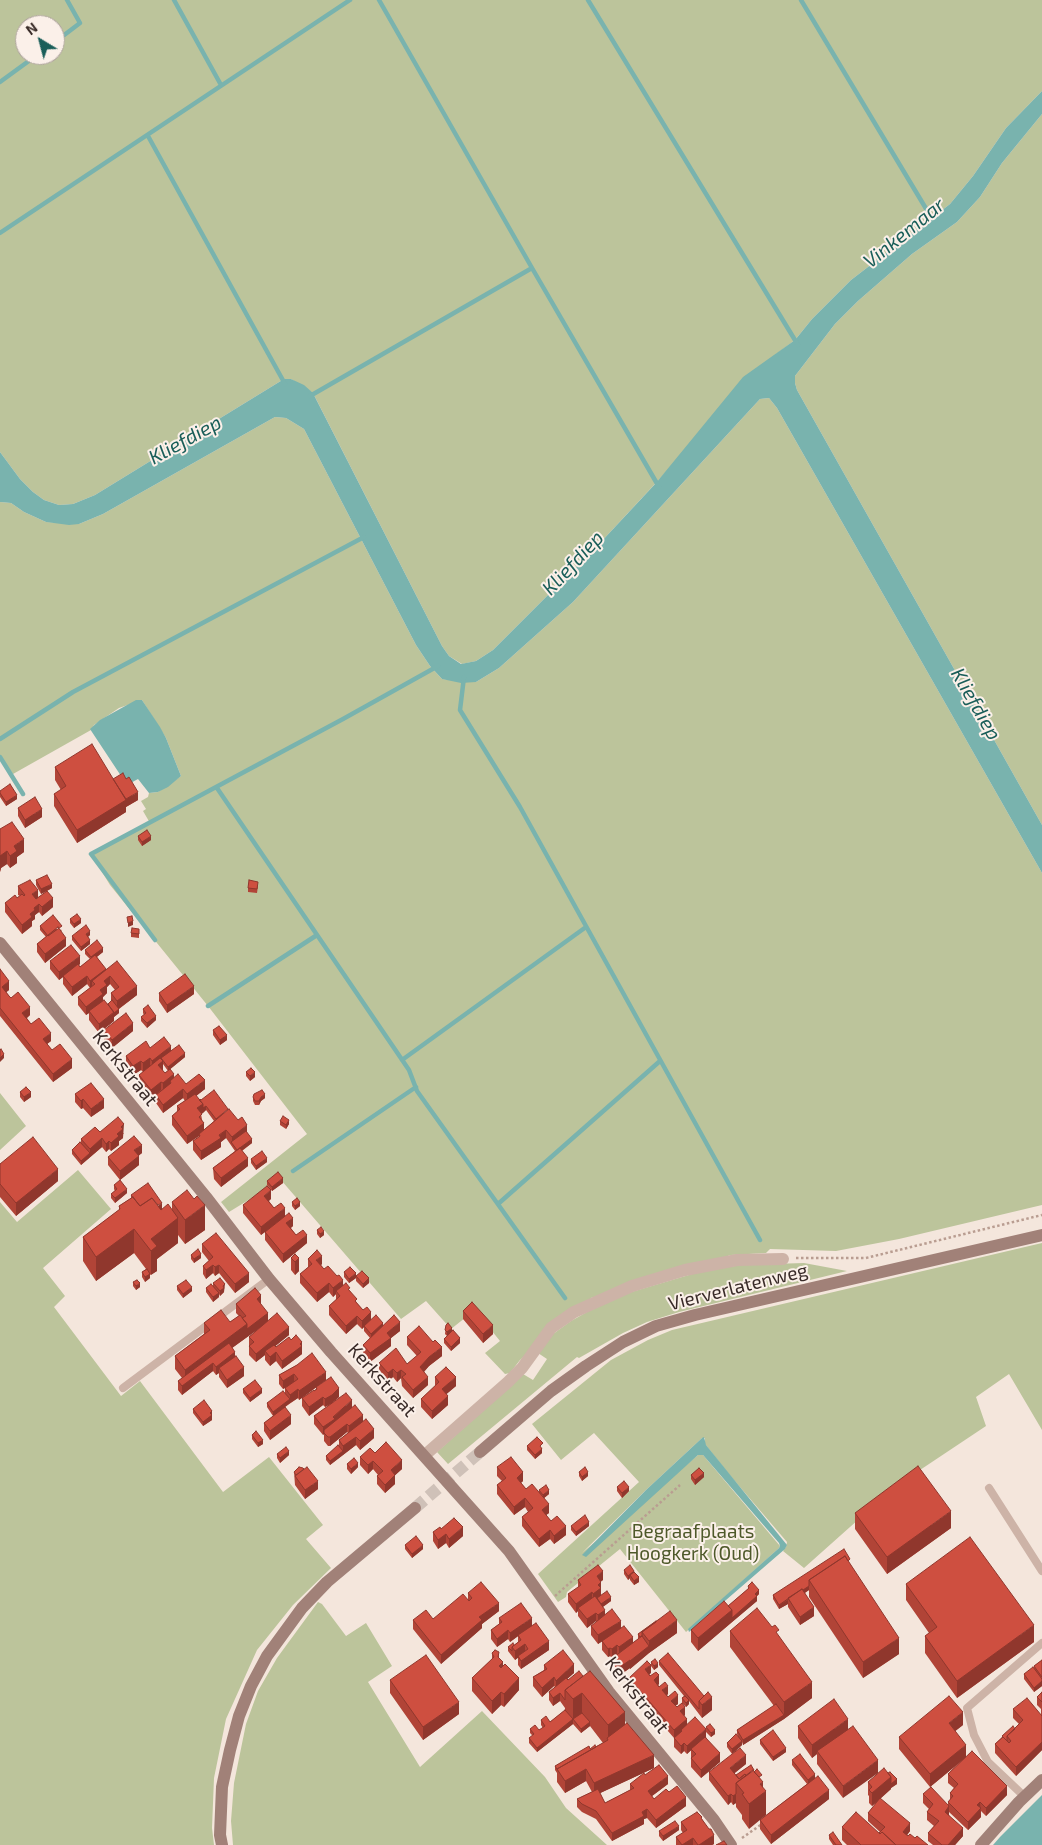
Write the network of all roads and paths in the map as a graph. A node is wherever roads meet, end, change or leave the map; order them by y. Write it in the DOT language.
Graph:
graph roads {
  1 [pos="0,943"];
  2 [pos="1042,1215"];
  3 [pos="1042,1235"];
  4 [pos="783,1258"];
  5 [pos="269,1279"];
  6 [pos="124,1388"];
  7 [pos="480,1452"];
  8 [pos="425,1455"];
  9 [pos="680,1485"];
  10 [pos="989,1488"];
  11 [pos="415,1508"];
  12 [pos="1042,1571"];
  13 [pos="546,1604"];
  14 [pos="1042,1643"];
  15 [pos="1042,1780"];
  16 [pos="1025,1797"];
  17 [pos="763,1823"];
  18 [pos="736,1842"];
  19 [pos="222,1845"];
  20 [pos="981,1845"];
  1 -- 5 [label="street, Kerkstraat"];
  2 -- 4 [label="path"];
  3 -- 7 [label="street, Vierverlatenweg"];
  4 -- 8 [label="street"];
  5 -- 6 [label="lane"];
  5 -- 8 [label="street, Kerkstraat"];
  8 -- 13 [label="street, Kerkstraat"];
  9 -- 13 [label="path"];
  10 -- 12 [label="lane"];
  11 -- 19 [label="street"];
  13 -- 18 [label="street, Kerkstraat"];
  14 -- 16 [label="lane"];
  15 -- 16 [label="street"];
  16 -- 20 [label="street"];
  17 -- 18 [label="path"];
}
